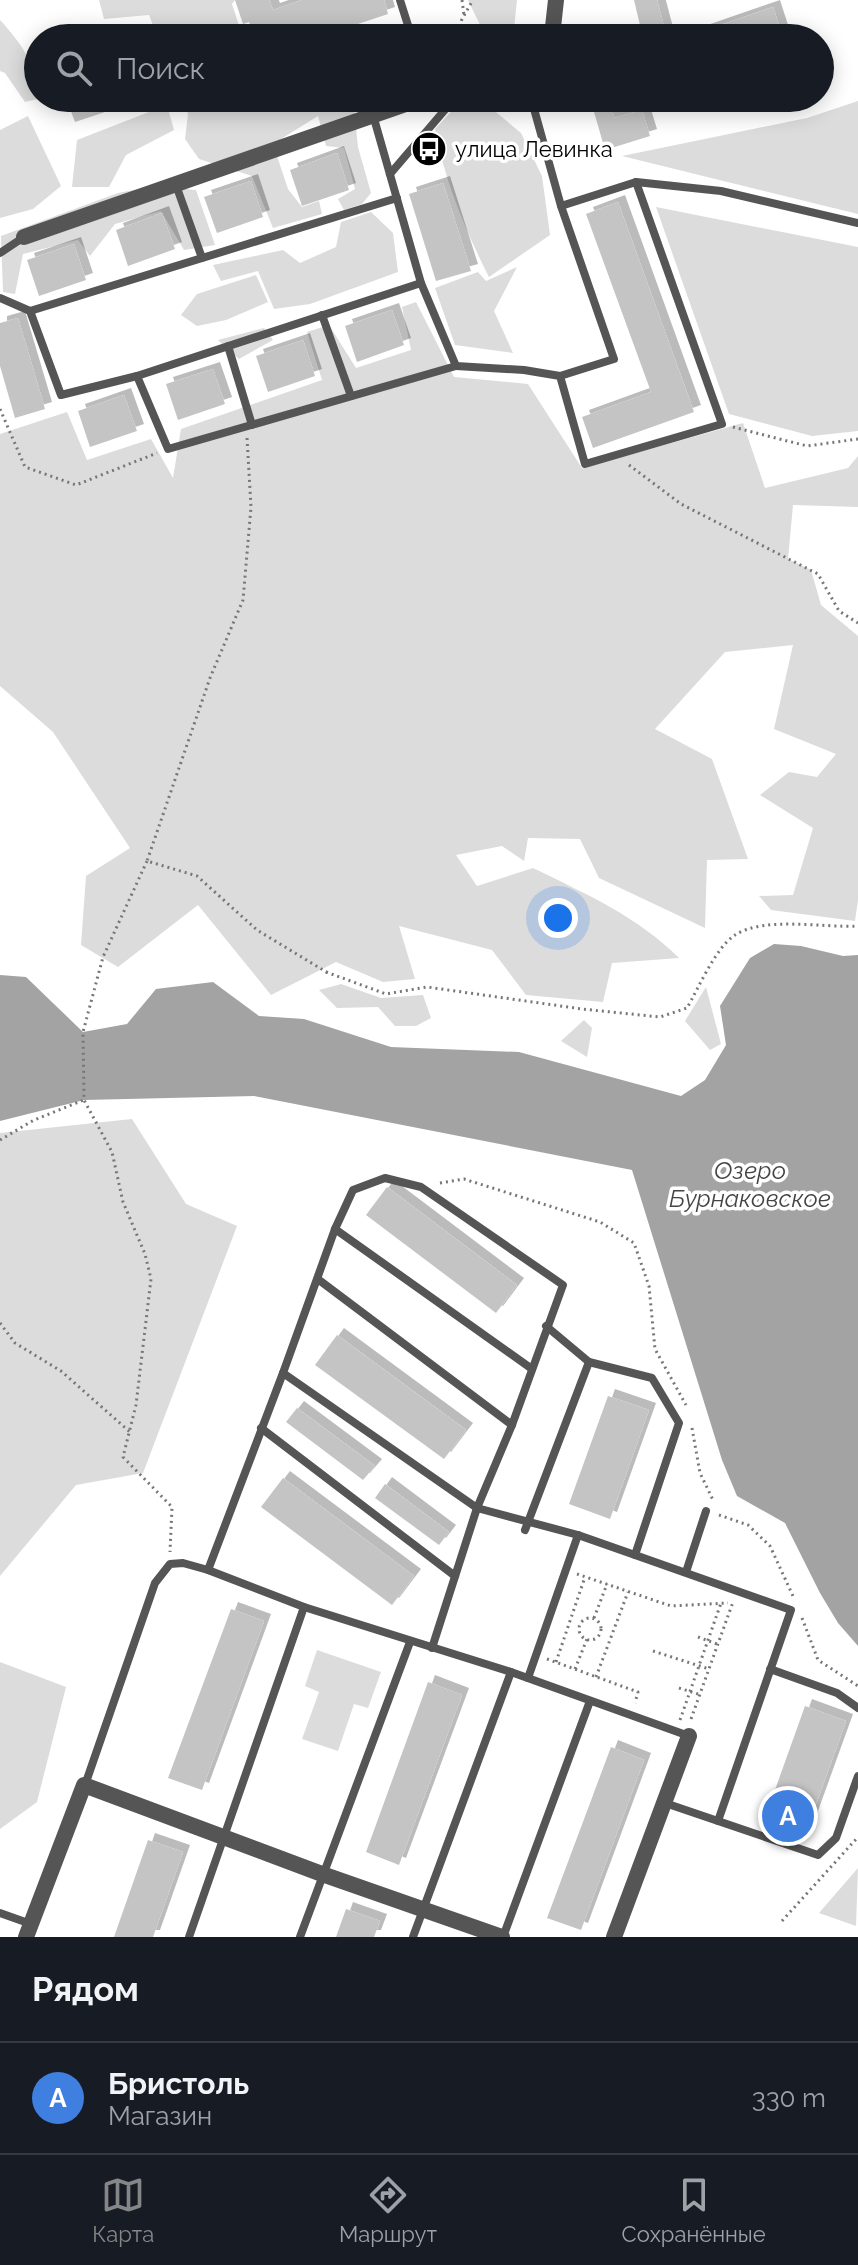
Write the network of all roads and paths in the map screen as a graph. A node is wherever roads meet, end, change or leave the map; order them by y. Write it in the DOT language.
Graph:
graph roads {
  1 [pos="400,0"];
  2 [pos="462,0"];
  3 [pos="473,0"];
  4 [pos="556,0"];
  5 [pos="464,15"];
  6 [pos="408,24"];
  7 [pos="461,24"];
  8 [pos="553,24"];
  9 [pos="379,112"];
  10 [pos="443,112"];
  11 [pos="535,112"];
  12 [pos="373,114"];
  13 [pos="390,174"];
  14 [pos="636,182"];
  15 [pos="176,184"];
  16 [pos="397,198"];
  17 [pos="561,206"];
  18 [pos="858,223"];
  19 [pos="24,237"];
  20 [pos="0,253"];
  21 [pos="202,258"];
  22 [pos="421,283"];
  23 [pos="0,298"];
  24 [pos="30,311"];
  25 [pos="322,315"];
  26 [pos="228,346"];
  27 [pos="456,366"];
  28 [pos="137,376"];
  29 [pos="560,376"];
  30 [pos="351,396"];
  31 [pos="0,409"];
  32 [pos="722,424"];
  33 [pos="249,426"];
  34 [pos="858,439"];
  35 [pos="168,449"];
  36 [pos="616,455"];
  37 [pos="858,623"];
  38 [pos="147,861"];
  39 [pos="858,926"];
  40 [pos="84,1100"];
  41 [pos="0,1140"];
  42 [pos="335,1229"];
  43 [pos="319,1280"];
  44 [pos="0,1323"];
  45 [pos="546,1326"];
  46 [pos="589,1362"];
  47 [pos="532,1369"];
  48 [pos="283,1373"];
  49 [pos="512,1425"];
  50 [pos="261,1428"];
  51 [pos="130,1432"];
  52 [pos="477,1508"];
  53 [pos="706,1511"];
  54 [pos="526,1525"];
  55 [pos="578,1535"];
  56 [pos="635,1555"];
  57 [pos="170,1564"];
  58 [pos="208,1570"];
  59 [pos="566,1570"];
  60 [pos="686,1572"];
  61 [pos="455,1576"];
  62 [pos="585,1577"];
  63 [pos="607,1584"];
  64 [pos="628,1592"];
  65 [pos="721,1603"];
  66 [pos="304,1607"];
  67 [pos="593,1619"];
  68 [pos="570,1622"];
  69 [pos="580,1625"];
  70 [pos="600,1633"];
  71 [pos="611,1637"];
  72 [pos="698,1637"];
  73 [pos="587,1639"];
  74 [pos="708,1641"];
  75 [pos="410,1642"];
  76 [pos="718,1645"];
  77 [pos="432,1648"];
  78 [pos="653,1651"];
  79 [pos="536,1655"];
  80 [pos="556,1662"];
  81 [pos="699,1666"];
  82 [pos="575,1669"];
  83 [pos="709,1669"];
  84 [pos="770,1669"];
  85 [pos="511,1672"];
  86 [pos="596,1677"];
  87 [pos="528,1678"];
  88 [pos="679,1688"];
  89 [pos="690,1691"];
  90 [pos="700,1695"];
  91 [pos="590,1701"];
  92 [pos="633,1708"];
  93 [pos="858,1708"];
  94 [pos="685,1729"];
  95 [pos="858,1776"];
  96 [pos="84,1785"];
  97 [pos="664,1802"];
  98 [pos="718,1821"];
  99 [pos="223,1837"];
  100 [pos="858,1837"];
  101 [pos="322,1874"];
  102 [pos="423,1908"];
  103 [pos="0,1913"];
  104 [pos="782,1921"];
  105 [pos="28,1931"];
  106 [pos="189,1937"];
  107 [pos="300,1937"];
  108 [pos="413,1937"];
  109 [pos="502,1937"];
  110 [pos="614,1937"];
  1 -- 6 [label="lane"];
  2 -- 5 [label="path"];
  3 -- 5 [label="path"];
  4 -- 8 [label="street"];
  5 -- 7 [label="path"];
  9 -- 12 [label="street"];
  10 -- 13 [label="lane"];
  11 -- 17 [label="lane"];
  12 -- 13 [label="lane"];
  12 -- 15 [label="street"];
  13 -- 16 [label="lane"];
  14 -- 17 [label="lane"];
  14 -- 18 [label="lane"];
  14 -- 32 [label="lane"];
  15 -- 19 [label="street"];
  15 -- 21 [label="lane"];
  16 -- 21 [label="lane"];
  16 -- 22 [label="lane"];
  17 -- 29 [label="lane"];
  19 -- 20 [label="lane"];
  21 -- 24 [label="lane"];
  22 -- 25 [label="lane"];
  22 -- 27 [label="lane"];
  23 -- 24 [label="lane"];
  24 -- 28 [label="lane"];
  25 -- 26 [label="lane"];
  25 -- 30 [label="lane"];
  26 -- 28 [label="lane"];
  26 -- 33 [label="lane"];
  27 -- 29 [label="lane"];
  27 -- 30 [label="lane"];
  28 -- 35 [label="lane"];
  29 -- 36 [label="lane"];
  30 -- 33 [label="lane"];
  31 -- 35 [label="path"];
  32 -- 34 [label="path"];
  32 -- 36 [label="lane"];
  33 -- 35 [label="lane"];
  33 -- 38 [label="path"];
  36 -- 37 [label="path"];
  38 -- 39 [label="path"];
  38 -- 40 [label="path"];
  40 -- 41 [label="path"];
  40 -- 51 [label="path"];
  42 -- 43 [label="lane"];
  42 -- 45 [label="lane"];
  42 -- 47 [label="lane"];
  43 -- 48 [label="lane"];
  43 -- 49 [label="lane"];
  44 -- 51 [label="path"];
  45 -- 46 [label="lane"];
  45 -- 47 [label="lane"];
  46 -- 54 [label="lane"];
  46 -- 56 [label="lane"];
  47 -- 49 [label="lane"];
  48 -- 50 [label="lane"];
  48 -- 52 [label="lane"];
  49 -- 52 [label="lane"];
  50 -- 58 [label="lane"];
  50 -- 61 [label="lane"];
  51 -- 57 [label="path"];
  52 -- 54 [label="lane"];
  52 -- 61 [label="lane"];
  53 -- 60 [label="lane"];
  54 -- 55 [label="lane"];
  55 -- 56 [label="lane"];
  55 -- 59 [label="lane"];
  56 -- 60 [label="lane"];
  57 -- 58 [label="lane"];
  57 -- 96 [label="lane"];
  58 -- 66 [label="lane"];
  59 -- 62 [label="path"];
  59 -- 79 [label="lane"];
  60 -- 84 [label="lane"];
  61 -- 77 [label="lane"];
  62 -- 63 [label="path"];
  62 -- 68 [label="path"];
  63 -- 64 [label="path"];
  63 -- 67 [label="path"];
  64 -- 65 [label="path"];
  64 -- 71 [label="path"];
  65 -- 74 [label="path"];
  65 -- 76 [label="path"];
  66 -- 75 [label="lane"];
  66 -- 99 [label="lane"];
  67 -- 69 [label="path"];
  67 -- 70 [label="path"];
  68 -- 69 [label="path"];
  68 -- 80 [label="path"];
  69 -- 73 [label="path"];
  70 -- 71 [label="path"];
  70 -- 73 [label="path"];
  71 -- 86 [label="path"];
  72 -- 74 [label="path"];
  73 -- 82 [label="path"];
  74 -- 76 [label="path"];
  74 -- 81 [label="path"];
  75 -- 77 [label="lane"];
  75 -- 101 [label="lane"];
  76 -- 83 [label="path"];
  77 -- 85 [label="lane"];
  78 -- 81 [label="path"];
  79 -- 80 [label="path"];
  79 -- 87 [label="lane"];
  80 -- 82 [label="path"];
  81 -- 83 [label="path"];
  81 -- 89 [label="path"];
  82 -- 86 [label="path"];
  83 -- 90 [label="path"];
  84 -- 93 [label="lane"];
  84 -- 98 [label="lane"];
  85 -- 87 [label="lane"];
  85 -- 102 [label="lane"];
  86 -- 92 [label="path"];
  87 -- 91 [label="lane"];
  88 -- 89 [label="path"];
  89 -- 90 [label="path"];
  89 -- 94 [label="path"];
  90 -- 94 [label="path"];
  91 -- 94 [label="lane"];
  91 -- 109 [label="lane"];
  94 -- 97 [label="street"];
  95 -- 98 [label="lane"];
  96 -- 99 [label="street"];
  96 -- 105 [label="street"];
  97 -- 98 [label="lane"];
  97 -- 110 [label="street"];
  99 -- 101 [label="street"];
  99 -- 106 [label="lane"];
  100 -- 104 [label="path"];
  101 -- 102 [label="street"];
  101 -- 107 [label="lane"];
  102 -- 108 [label="lane"];
  102 -- 109 [label="street"];
  103 -- 105 [label="lane"];
}
